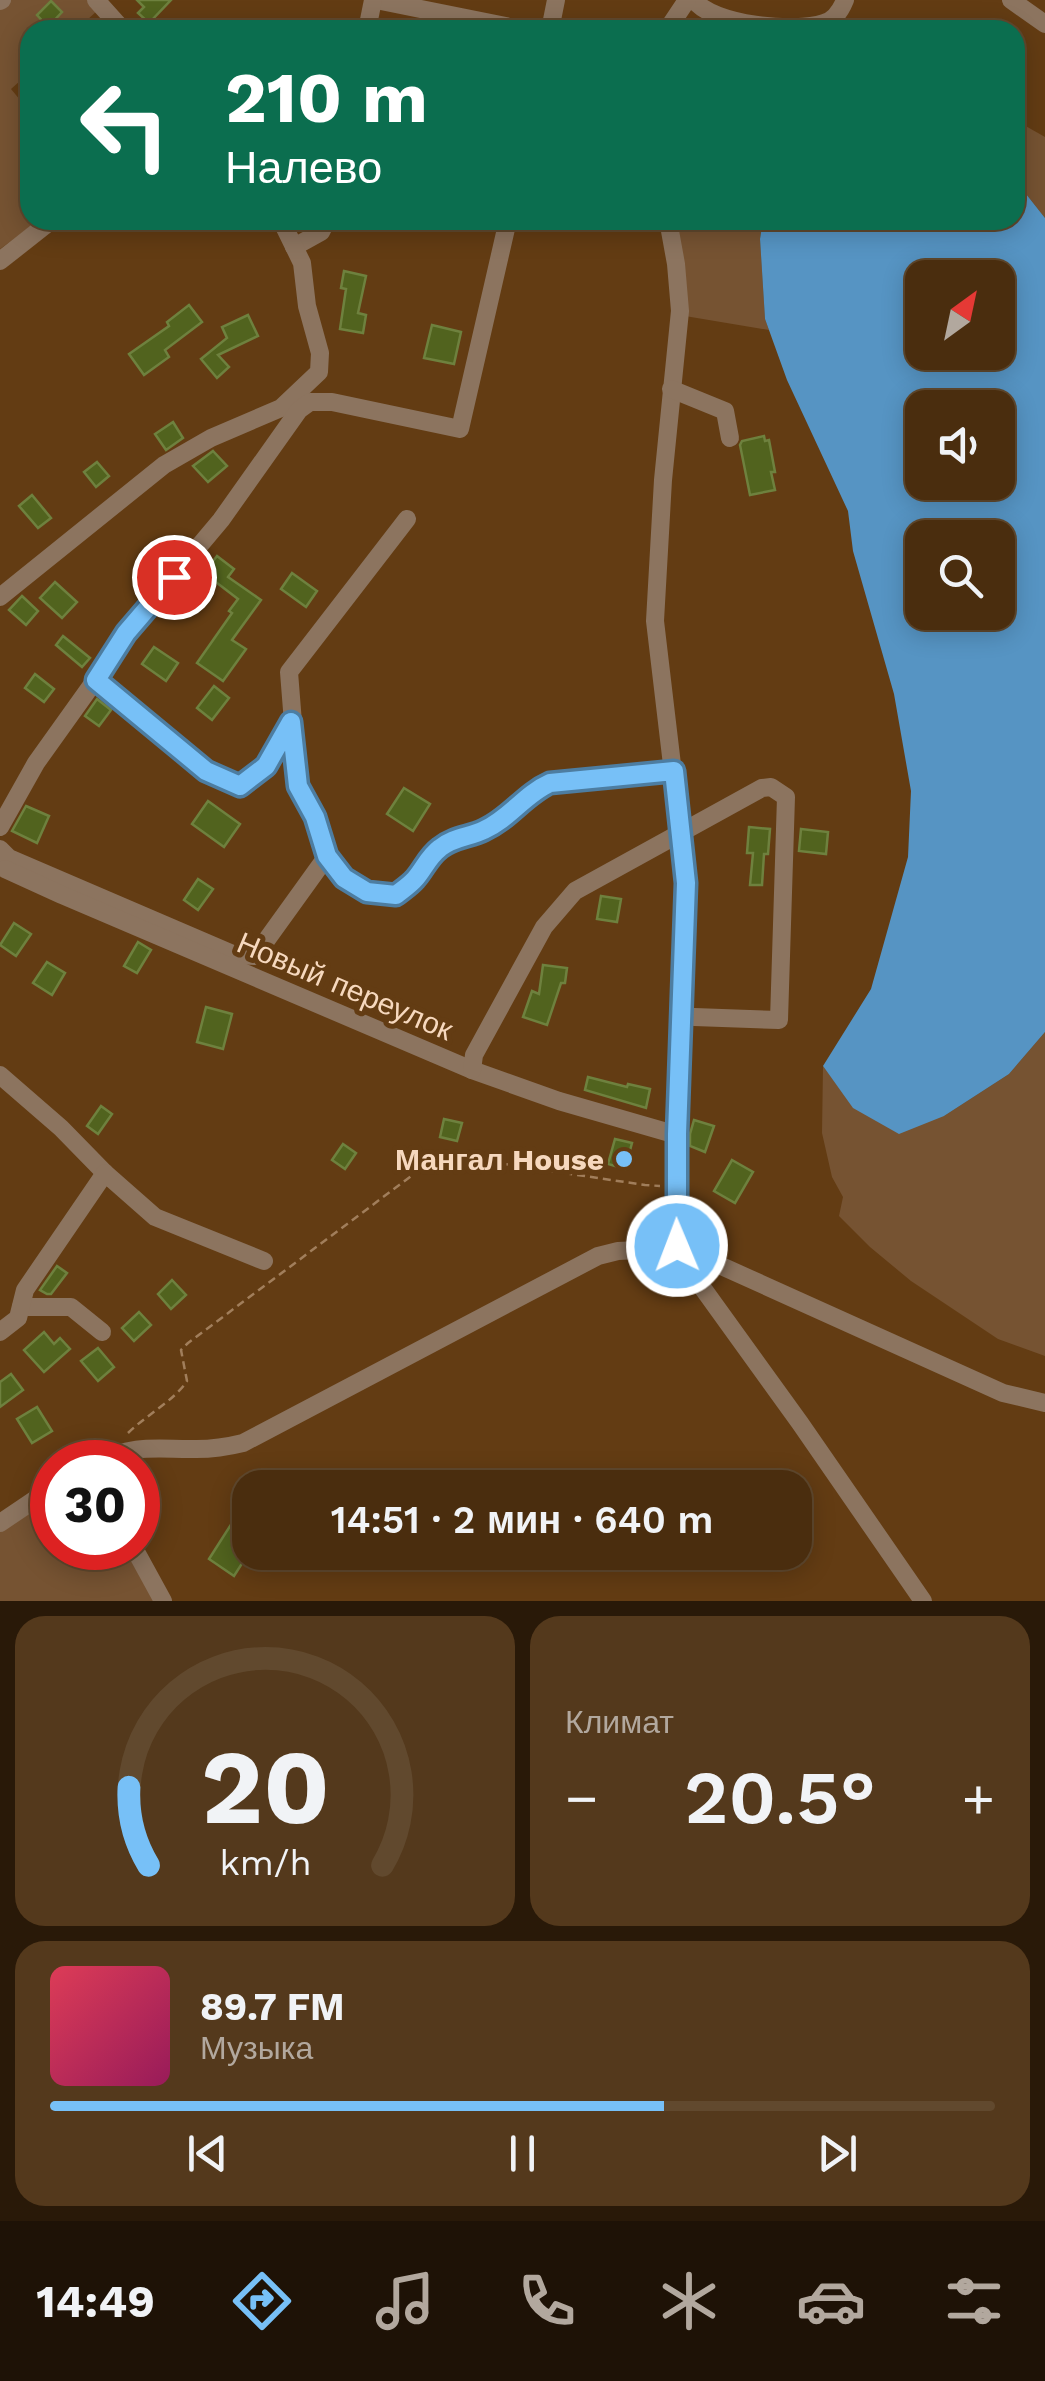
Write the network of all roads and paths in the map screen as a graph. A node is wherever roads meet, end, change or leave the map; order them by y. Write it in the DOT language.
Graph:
graph roads {
  1 [pos="96,0"];
  2 [pos="374,0"];
  3 [pos="694,0"];
  4 [pos="845,0"];
  5 [pos="1011,0"];
  6 [pos="115,20"];
  7 [pos="474,20"];
  8 [pos="736,20"];
  9 [pos="830,20"];
  10 [pos="1045,24"];
  11 [pos="40,230"];
  12 [pos="286,230"];
  13 [pos="322,230"];
  14 [pos="506,230"];
  15 [pos="670,230"];
  16 [pos="294,247"];
  17 [pos="0,262"];
  18 [pos="319,372"];
  19 [pos="671,389"];
  20 [pos="332,402"];
  21 [pos="730,438"];
  22 [pos="407,519"];
  23 [pos="0,598"];
  24 [pos="96,680"];
  25 [pos="291,722"];
  26 [pos="674,771"];
  27 [pos="0,828"];
  28 [pos="680,832"];
  29 [pos="0,850"];
  30 [pos="327,856"];
  31 [pos="0,866"];
  32 [pos="694,1017"];
  33 [pos="472,1070"];
  34 [pos="0,1075"];
  35 [pos="677,1134"];
  36 [pos="105,1173"];
  37 [pos="676,1186"];
  38 [pos="677,1246"];
  39 [pos="264,1261"];
  40 [pos="21,1306"];
  41 [pos="0,1332"];
  42 [pos="102,1332"];
  43 [pos="1045,1404"];
  44 [pos="129,1432"];
  45 [pos="160,1449"];
  46 [pos="30,1503"];
  47 [pos="0,1524"];
  48 [pos="146,1570"];
  49 [pos="164,1601"];
  50 [pos="923,1601"];
  1 -- 6 [label="street"];
  2 -- 7 [label="street"];
  3 -- 8 [label="street"];
  4 -- 9 [label="street"];
  5 -- 10 [label="street"];
  11 -- 17 [label="street"];
  12 -- 16 [label="street"];
  13 -- 16 [label="street"];
  14 -- 20 [label="street"];
  15 -- 19 [label="street"];
  16 -- 18 [label="street"];
  18 -- 20 [label="street"];
  18 -- 23 [label="street"];
  19 -- 21 [label="street"];
  19 -- 26 [label="street"];
  20 -- 24 [label="street"];
  22 -- 25 [label="street"];
  24 -- 25 [label="street"];
  24 -- 27 [label="street"];
  25 -- 30 [label="street"];
  26 -- 28 [label="street"];
  26 -- 30 [label="street"];
  28 -- 32 [label="street"];
  28 -- 33 [label="street"];
  28 -- 35 [label="street"];
  29 -- 30 [label="street"];
  31 -- 33 [label="street, Новый переулок"];
  33 -- 35 [label="street, Новый переулок"];
  34 -- 36 [label="street"];
  35 -- 37 [label="street"];
  36 -- 39 [label="street"];
  36 -- 40 [label="street"];
  37 -- 38 [label="street"];
  37 -- 44 [label="path"];
  38 -- 43 [label="street"];
  38 -- 45 [label="street"];
  38 -- 50 [label="street"];
  40 -- 41 [label="street"];
  40 -- 42 [label="street"];
  46 -- 47 [label="street"];
  48 -- 49 [label="street"];
}
